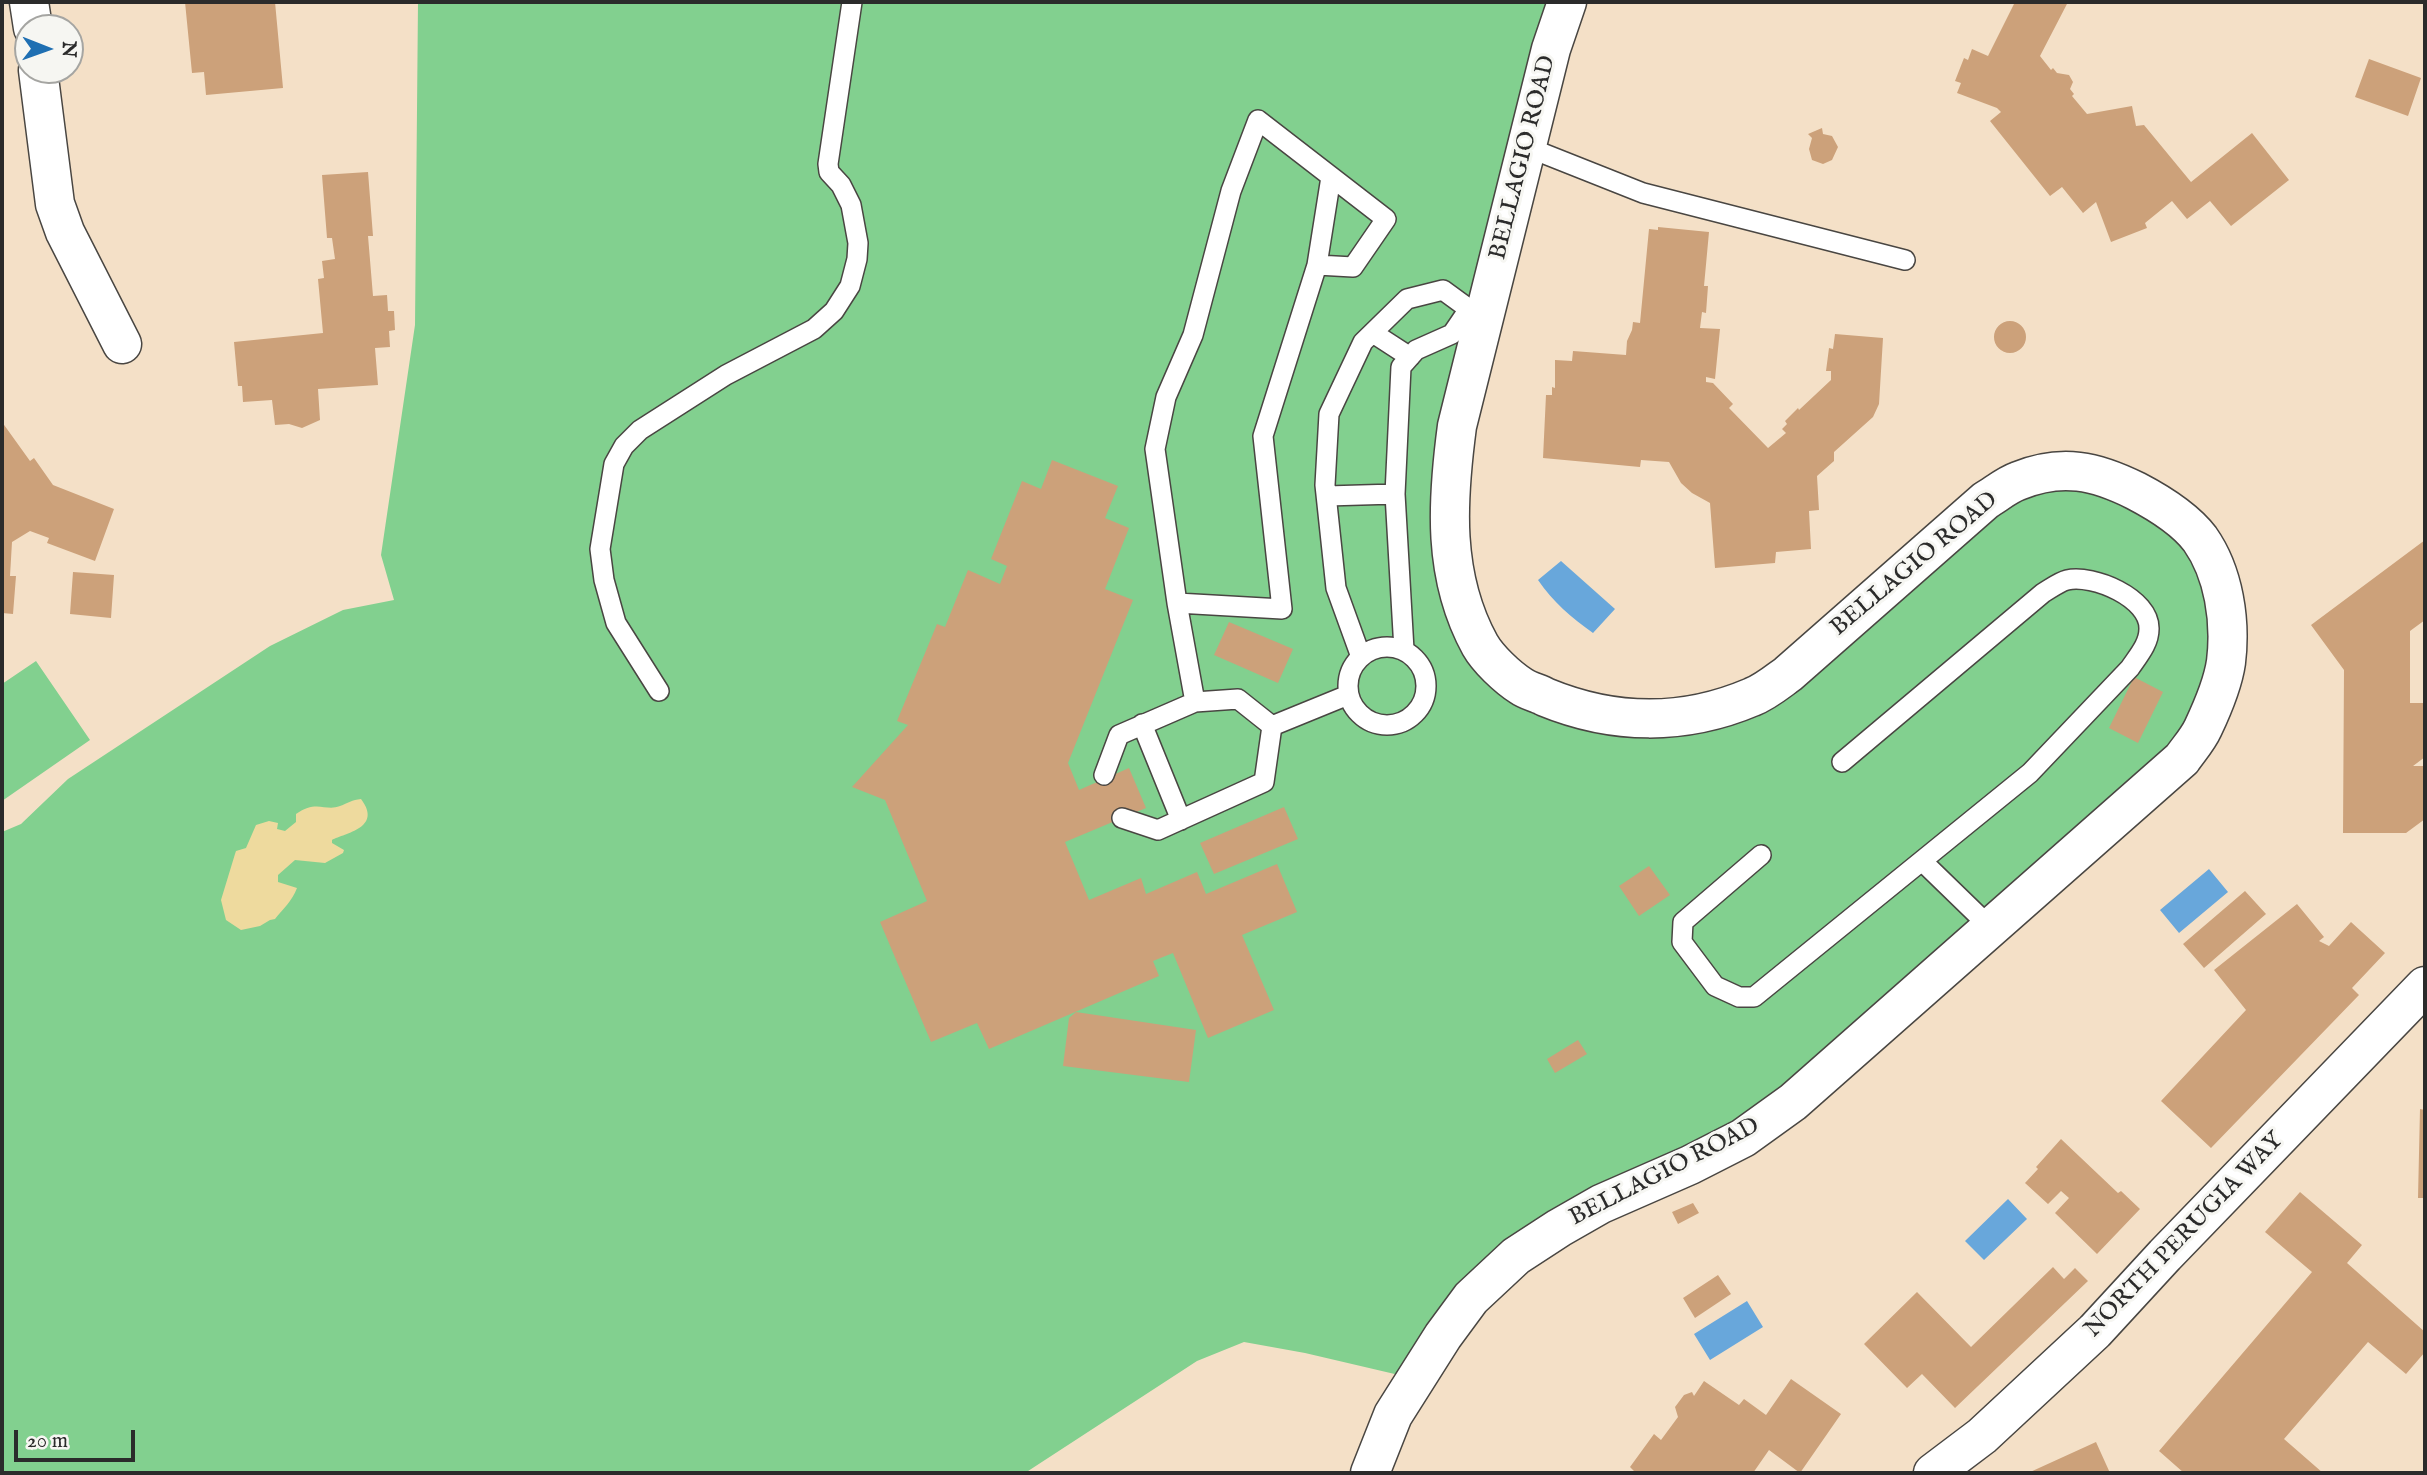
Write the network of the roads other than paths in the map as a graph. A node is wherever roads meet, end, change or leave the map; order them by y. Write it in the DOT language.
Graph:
graph roads {
  1 [pos="852,2"];
  2 [pos="1567,2"];
  3 [pos="40,84"];
  4 [pos="1527,147"];
  5 [pos="1331,177"];
  6 [pos="1905,261"];
  7 [pos="1317,265"];
  8 [pos="1478,310"];
  9 [pos="1373,333"];
  10 [pos="122,344"];
  11 [pos="1410,357"];
  12 [pos="1395,494"];
  13 [pos="1326,496"];
  14 [pos="1177,603"];
  15 [pos="1404,650"];
  16 [pos="1361,657"];
  17 [pos="659,691"];
  18 [pos="1348,695"];
  19 [pos="1195,702"];
  20 [pos="1142,724"];
  21 [pos="1272,726"];
  22 [pos="1842,762"];
  23 [pos="1104,775"];
  24 [pos="1122,818"];
  25 [pos="1181,820"];
  26 [pos="1761,855"];
  27 [pos="1922,861"];
  28 [pos="1991,928"];
  29 [pos="2425,986"];
  30 [pos="1370,1473"];
  31 [pos="1933,1473"];
  1 -- 17 [label="lane"];
  2 -- 4 [label="street, BELLAGIO ROAD"];
  3 -- 10 [label="street"];
  4 -- 6 [label="lane"];
  4 -- 8 [label="street, BELLAGIO ROAD"];
  5 -- 7 [label="lane"];
  5 -- 7 [label="lane"];
  5 -- 14 [label="lane"];
  7 -- 14 [label="lane"];
  8 -- 9 [label="lane"];
  8 -- 11 [label="lane"];
  8 -- 28 [label="street, BELLAGIO ROAD"];
  9 -- 11 [label="lane"];
  9 -- 13 [label="lane"];
  11 -- 12 [label="lane"];
  12 -- 13 [label="lane"];
  12 -- 15 [label="lane"];
  13 -- 16 [label="lane"];
  14 -- 19 [label="lane"];
  15 -- 16 [label="lane"];
  15 -- 18 [label="lane"];
  16 -- 18 [label="lane"];
  18 -- 21 [label="lane"];
  19 -- 20 [label="lane"];
  19 -- 21 [label="lane"];
  20 -- 23 [label="lane"];
  20 -- 25 [label="lane"];
  21 -- 25 [label="lane"];
  22 -- 27 [label="lane"];
  24 -- 25 [label="lane"];
  26 -- 27 [label="lane"];
  27 -- 28 [label="lane"];
  28 -- 30 [label="street, BELLAGIO ROAD"];
  29 -- 31 [label="street, NORTH PERUGIA WAY"];
}
